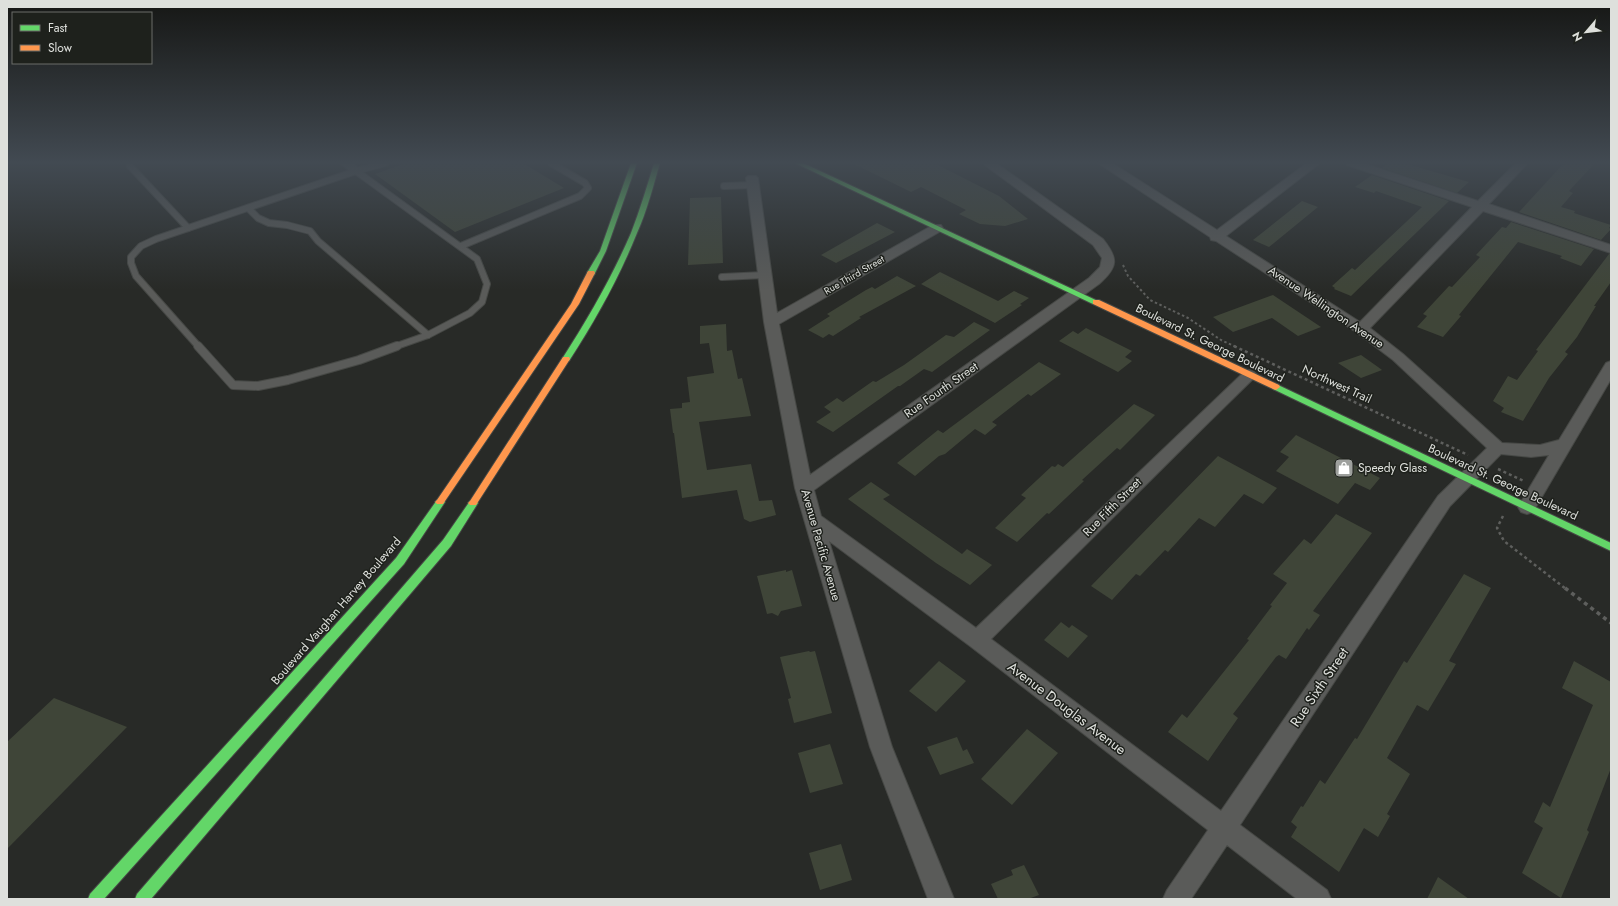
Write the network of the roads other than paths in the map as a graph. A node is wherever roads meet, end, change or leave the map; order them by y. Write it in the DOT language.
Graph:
graph roads {
  1 [pos="167,205"];
  2 [pos="256,205"];
  3 [pos="404,205"];
  4 [pos="558,205"];
  5 [pos="615,205"];
  6 [pos="620,205"];
  7 [pos="644,205"];
  8 [pos="755,205"];
  9 [pos="889,205"];
  10 [pos="1047,205"];
  11 [pos="1168,205"];
  12 [pos="1258,205"];
  13 [pos="1481,205"];
  14 [pos="248,208"];
  15 [pos="188,228"];
  16 [pos="937,228"];
  17 [pos="609,236"];
  18 [pos="1216,237"];
  19 [pos="461,246"];
  20 [pos="1611,249"];
  21 [pos="764,275"];
  22 [pos="722,277"];
  23 [pos="1078,293"];
  24 [pos="770,322"];
  25 [pos="1361,329"];
  26 [pos="428,335"];
  27 [pos="1611,366"];
  28 [pos="1249,375"];
  29 [pos="1564,444"];
  30 [pos="1497,448"];
  31 [pos="1466,478"];
  32 [pos="804,488"];
  33 [pos="1520,504"];
  34 [pos="814,520"];
  35 [pos="1611,547"];
  36 [pos="977,640"];
  37 [pos="1224,827"];
  38 [pos="95,899"];
  39 [pos="142,899"];
  40 [pos="941,899"];
  41 [pos="1176,899"];
  42 [pos="1318,899"];
  1 -- 15 [label="lane"];
  2 -- 14 [label="lane"];
  3 -- 19 [label="lane"];
  4 -- 19 [label="lane"];
  5 -- 17 [label="main road"];
  6 -- 17 [label="main road, Boulevard Vaughan Harvey Boulevard"];
  7 -- 39 [label="main road"];
  8 -- 21 [label="street, Avenue Pacific Avenue"];
  9 -- 16 [label="main road, Boulevard St. George Boulevard"];
  10 -- 23 [label="street, Rue Fourth Street"];
  11 -- 18 [label="street, Avenue Wellington Avenue"];
  12 -- 18 [label="street"];
  13 -- 20 [label="street"];
  13 -- 25 [label="street"];
  14 -- 15 [label="lane"];
  14 -- 26 [label="lane"];
  15 -- 26 [label="lane"];
  16 -- 23 [label="main road, Boulevard St. George Boulevard"];
  16 -- 24 [label="street, Rue Third Street"];
  17 -- 38 [label="main road, Boulevard Vaughan Harvey Boulevard"];
  18 -- 25 [label="street, Avenue Wellington Avenue"];
  19 -- 26 [label="lane"];
  21 -- 22 [label="lane"];
  21 -- 24 [label="street, Avenue Pacific Avenue"];
  23 -- 28 [label="main road, Boulevard St. George Boulevard"];
  23 -- 32 [label="street, Rue Fourth Street"];
  24 -- 32 [label="street, Avenue Pacific Avenue"];
  25 -- 30 [label="street, Avenue Wellington Avenue"];
  27 -- 29 [label="street"];
  28 -- 31 [label="main road, Boulevard St. George Boulevard"];
  28 -- 36 [label="street, Rue Fifth Street"];
  29 -- 30 [label="street"];
  29 -- 33 [label="street"];
  30 -- 31 [label="street"];
  31 -- 33 [label="main road, Boulevard St. George Boulevard"];
  31 -- 37 [label="street, Rue Sixth Street"];
  32 -- 34 [label="street, Avenue Pacific Avenue"];
  33 -- 35 [label="main road, Boulevard St. George Boulevard"];
  34 -- 36 [label="street, Avenue Douglas Avenue"];
  34 -- 40 [label="street, Avenue Pacific Avenue"];
  36 -- 37 [label="street, Avenue Douglas Avenue"];
  37 -- 41 [label="street, Rue Sixth Street"];
  37 -- 42 [label="street, Avenue Douglas Avenue"];
}
